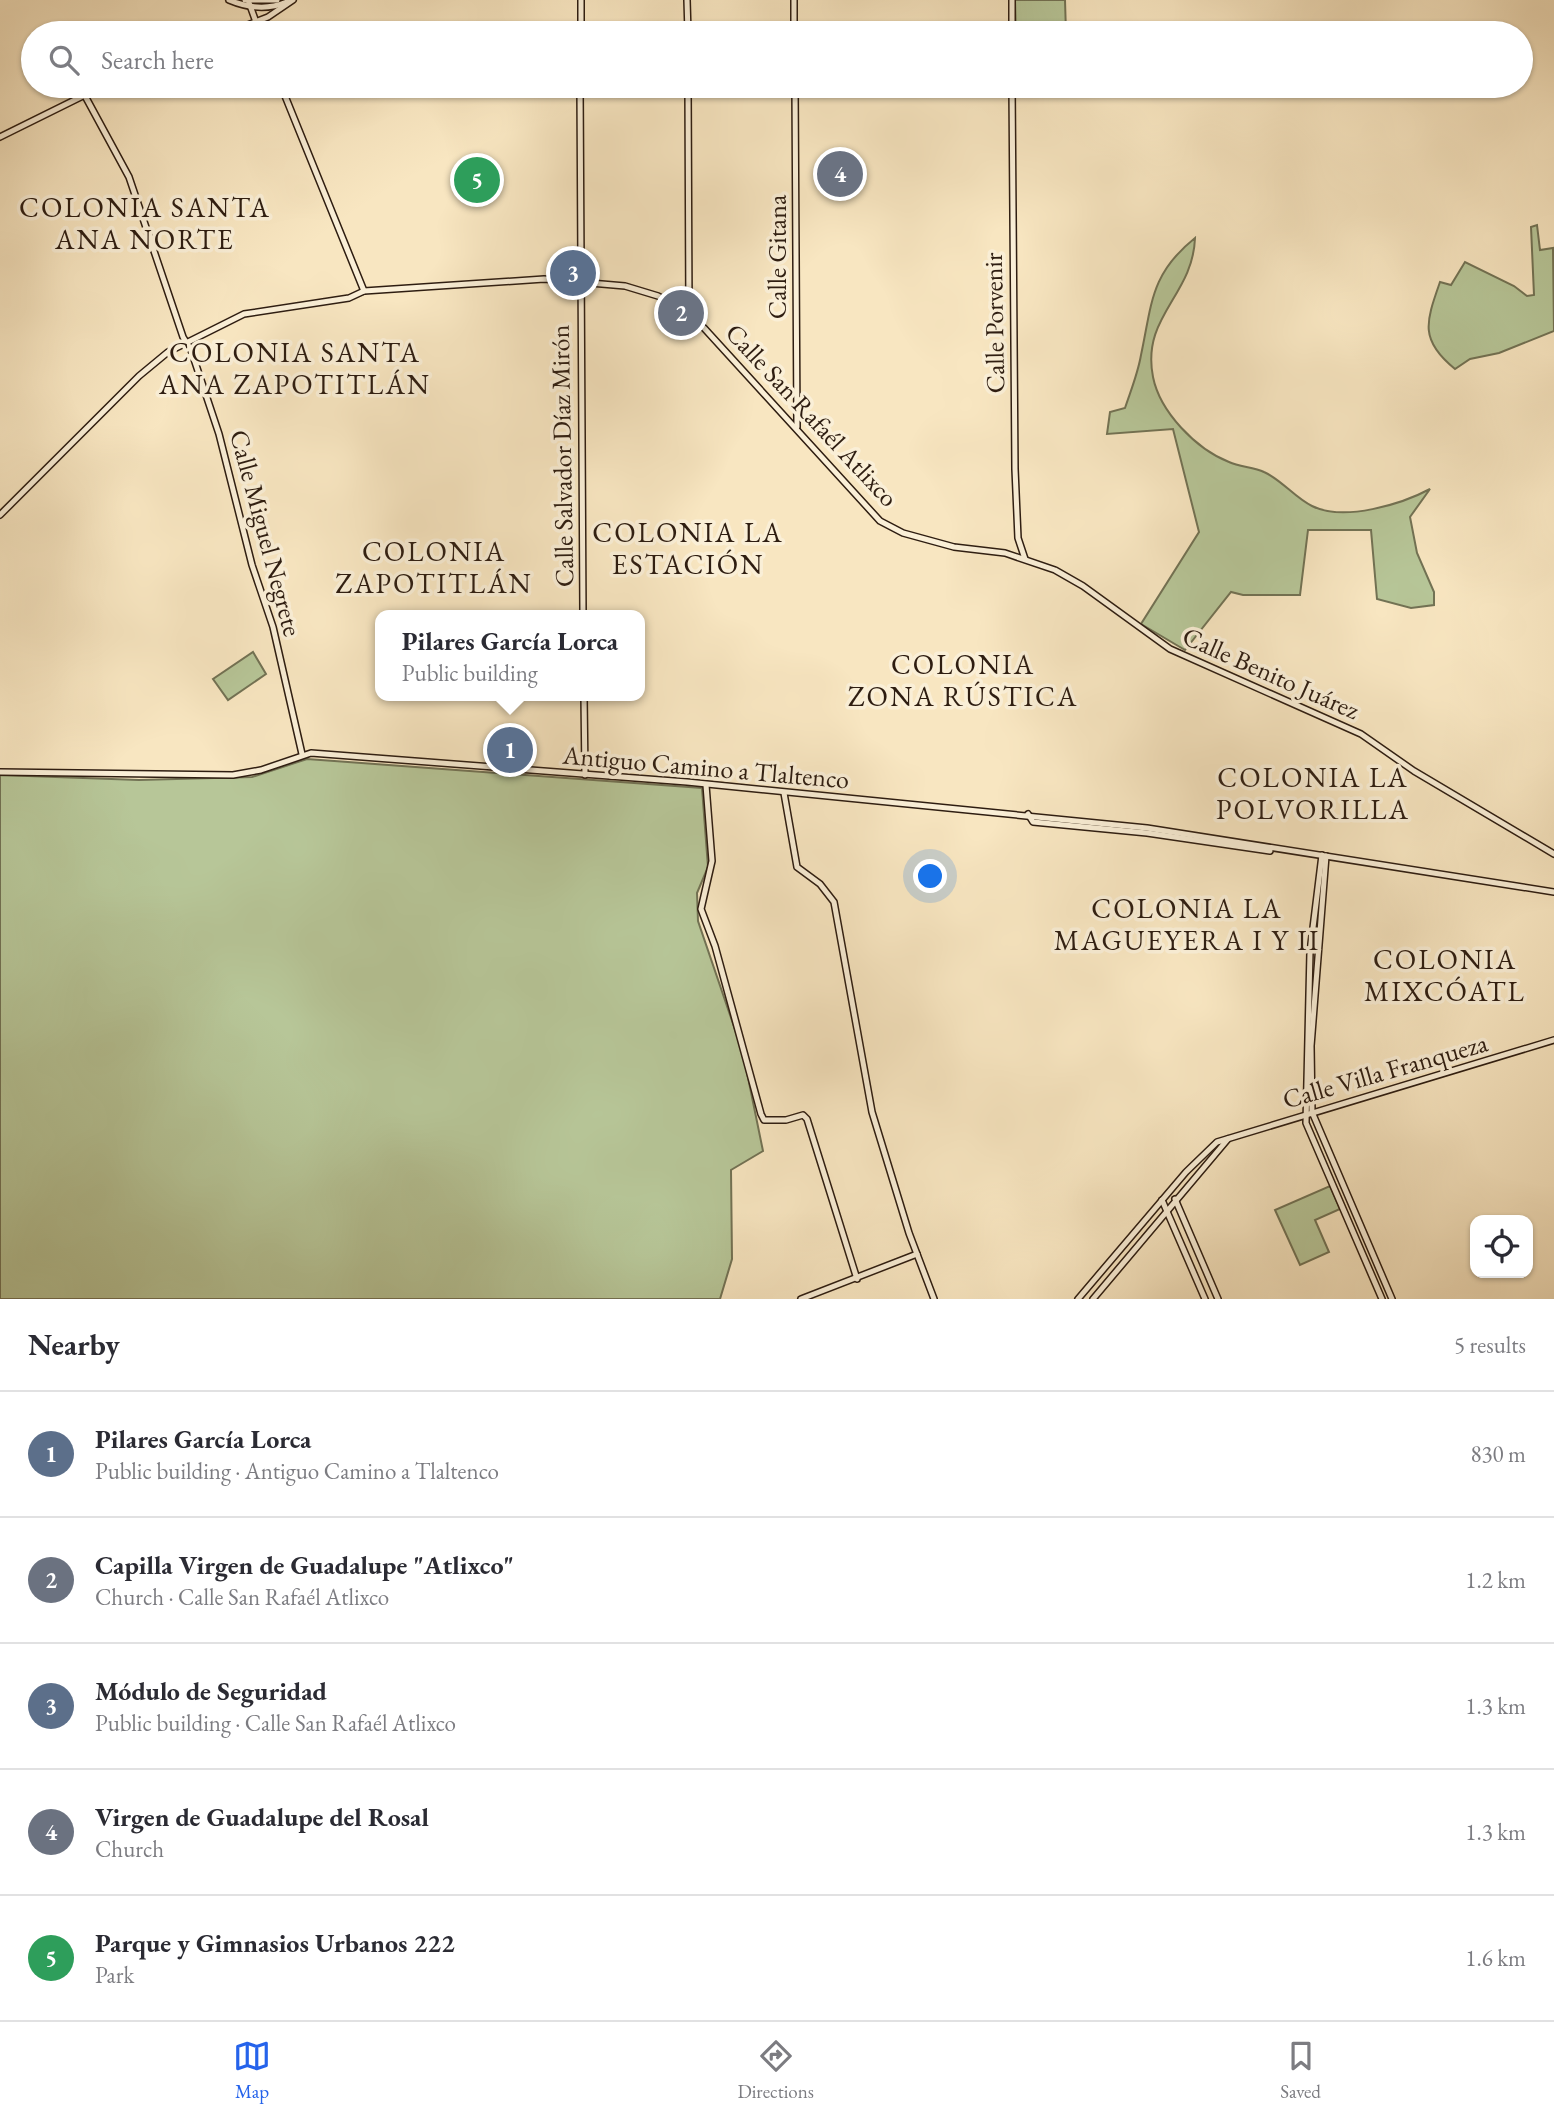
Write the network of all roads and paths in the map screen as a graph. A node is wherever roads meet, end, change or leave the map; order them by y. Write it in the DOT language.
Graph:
graph roads {
  1 [pos="229,0"];
  2 [pos="277,0"];
  3 [pos="291,0"];
  4 [pos="580,0"];
  5 [pos="687,0"];
  6 [pos="794,0"];
  7 [pos="1012,0"];
  8 [pos="248,2"];
  9 [pos="255,21"];
  10 [pos="259,21"];
  11 [pos="581,21"];
  12 [pos="688,21"];
  13 [pos="794,21"];
  14 [pos="1012,21"];
  15 [pos="76,98"];
  16 [pos="86,98"];
  17 [pos="286,98"];
  18 [pos="580,98"];
  19 [pos="688,98"];
  20 [pos="795,98"];
  21 [pos="1012,98"];
  22 [pos="0,137"];
  23 [pos="581,282"];
  24 [pos="364,291"];
  25 [pos="689,313"];
  26 [pos="187,341"];
  27 [pos="797,427"];
  28 [pos="0,515"];
  29 [pos="966,549"];
  30 [pos="1025,559"];
  31 [pos="583,610"];
  32 [pos="584,701"];
  33 [pos="302,754"];
  34 [pos="0,772"];
  35 [pos="585,775"];
  36 [pos="706,785"];
  37 [pos="784,796"];
  38 [pos="1554,854"];
  39 [pos="1325,857"];
  40 [pos="1554,892"];
  41 [pos="1554,1040"];
  42 [pos="1312,1112"];
  43 [pos="1305,1114"];
  44 [pos="1228,1139"];
  45 [pos="1172,1189"];
  46 [pos="1162,1200"];
  47 [pos="1175,1200"];
  48 [pos="1167,1210"];
  49 [pos="917,1254"];
  50 [pos="857,1279"];
  51 [pos="801,1299"];
  52 [pos="934,1299"];
  53 [pos="1078,1299"];
  54 [pos="1093,1299"];
  55 [pos="1205,1299"];
  56 [pos="1218,1299"];
  57 [pos="1382,1299"];
  58 [pos="1392,1299"];
  1 -- 8 [label="street"];
  2 -- 8 [label="street"];
  3 -- 8 [label="street"];
  3 -- 10 [label="street"];
  4 -- 11 [label="street"];
  5 -- 12 [label="street"];
  6 -- 13 [label="street"];
  7 -- 14 [label="street"];
  8 -- 9 [label="street"];
  15 -- 22 [label="street"];
  16 -- 26 [label="street, Calle Miguel Negrete"];
  17 -- 24 [label="street"];
  18 -- 23 [label="street, Calle Salvador Díaz Mirón"];
  19 -- 25 [label="street"];
  20 -- 27 [label="street, Calle Gitana"];
  21 -- 30 [label="street, Calle Porvenir"];
  23 -- 24 [label="street, Calle San Rafaél Atlixco"];
  23 -- 25 [label="street, Calle San Rafaél Atlixco"];
  23 -- 31 [label="street, Calle Salvador Díaz Mirón"];
  24 -- 26 [label="street, Calle San Rafaél Atlixco"];
  25 -- 27 [label="street, Calle San Rafaél Atlixco"];
  26 -- 28 [label="street, Calle San Rafaél Atlixco"];
  26 -- 33 [label="street, Calle Miguel Negrete"];
  27 -- 29 [label="street, Calle San Rafaél Atlixco"];
  29 -- 30 [label="street, Calle Benito Juárez"];
  30 -- 38 [label="street, Calle Benito Juárez"];
  32 -- 35 [label="street"];
  33 -- 34 [label="street, Antiguo Camino a Tlaltenco"];
  33 -- 35 [label="street, Antiguo Camino a Tlaltenco"];
  35 -- 36 [label="street, Antiguo Camino a Tlaltenco"];
  36 -- 37 [label="street, Antiguo Camino a Tlaltenco"];
  36 -- 50 [label="street"];
  37 -- 39 [label="street, Antiguo Camino a Tlaltenco"];
  37 -- 49 [label="street"];
  39 -- 40 [label="street"];
  39 -- 42 [label="street"];
  39 -- 43 [label="street"];
  41 -- 42 [label="street, Calle Villa Franqueza"];
  42 -- 43 [label="street, Calle Villa Franqueza"];
  42 -- 58 [label="street"];
  43 -- 44 [label="street, Calle Villa Franqueza"];
  43 -- 57 [label="street"];
  44 -- 45 [label="street, Calle Villa Franqueza"];
  44 -- 47 [label="street"];
  45 -- 46 [label="street, Calle Villa Franqueza"];
  45 -- 47 [label="street"];
  46 -- 48 [label="street"];
  46 -- 53 [label="street, Calle Villa Franqueza"];
  47 -- 48 [label="street"];
  47 -- 56 [label="street"];
  48 -- 54 [label="street"];
  48 -- 55 [label="street"];
  49 -- 50 [label="street"];
  49 -- 52 [label="street"];
  50 -- 51 [label="street"];
}
